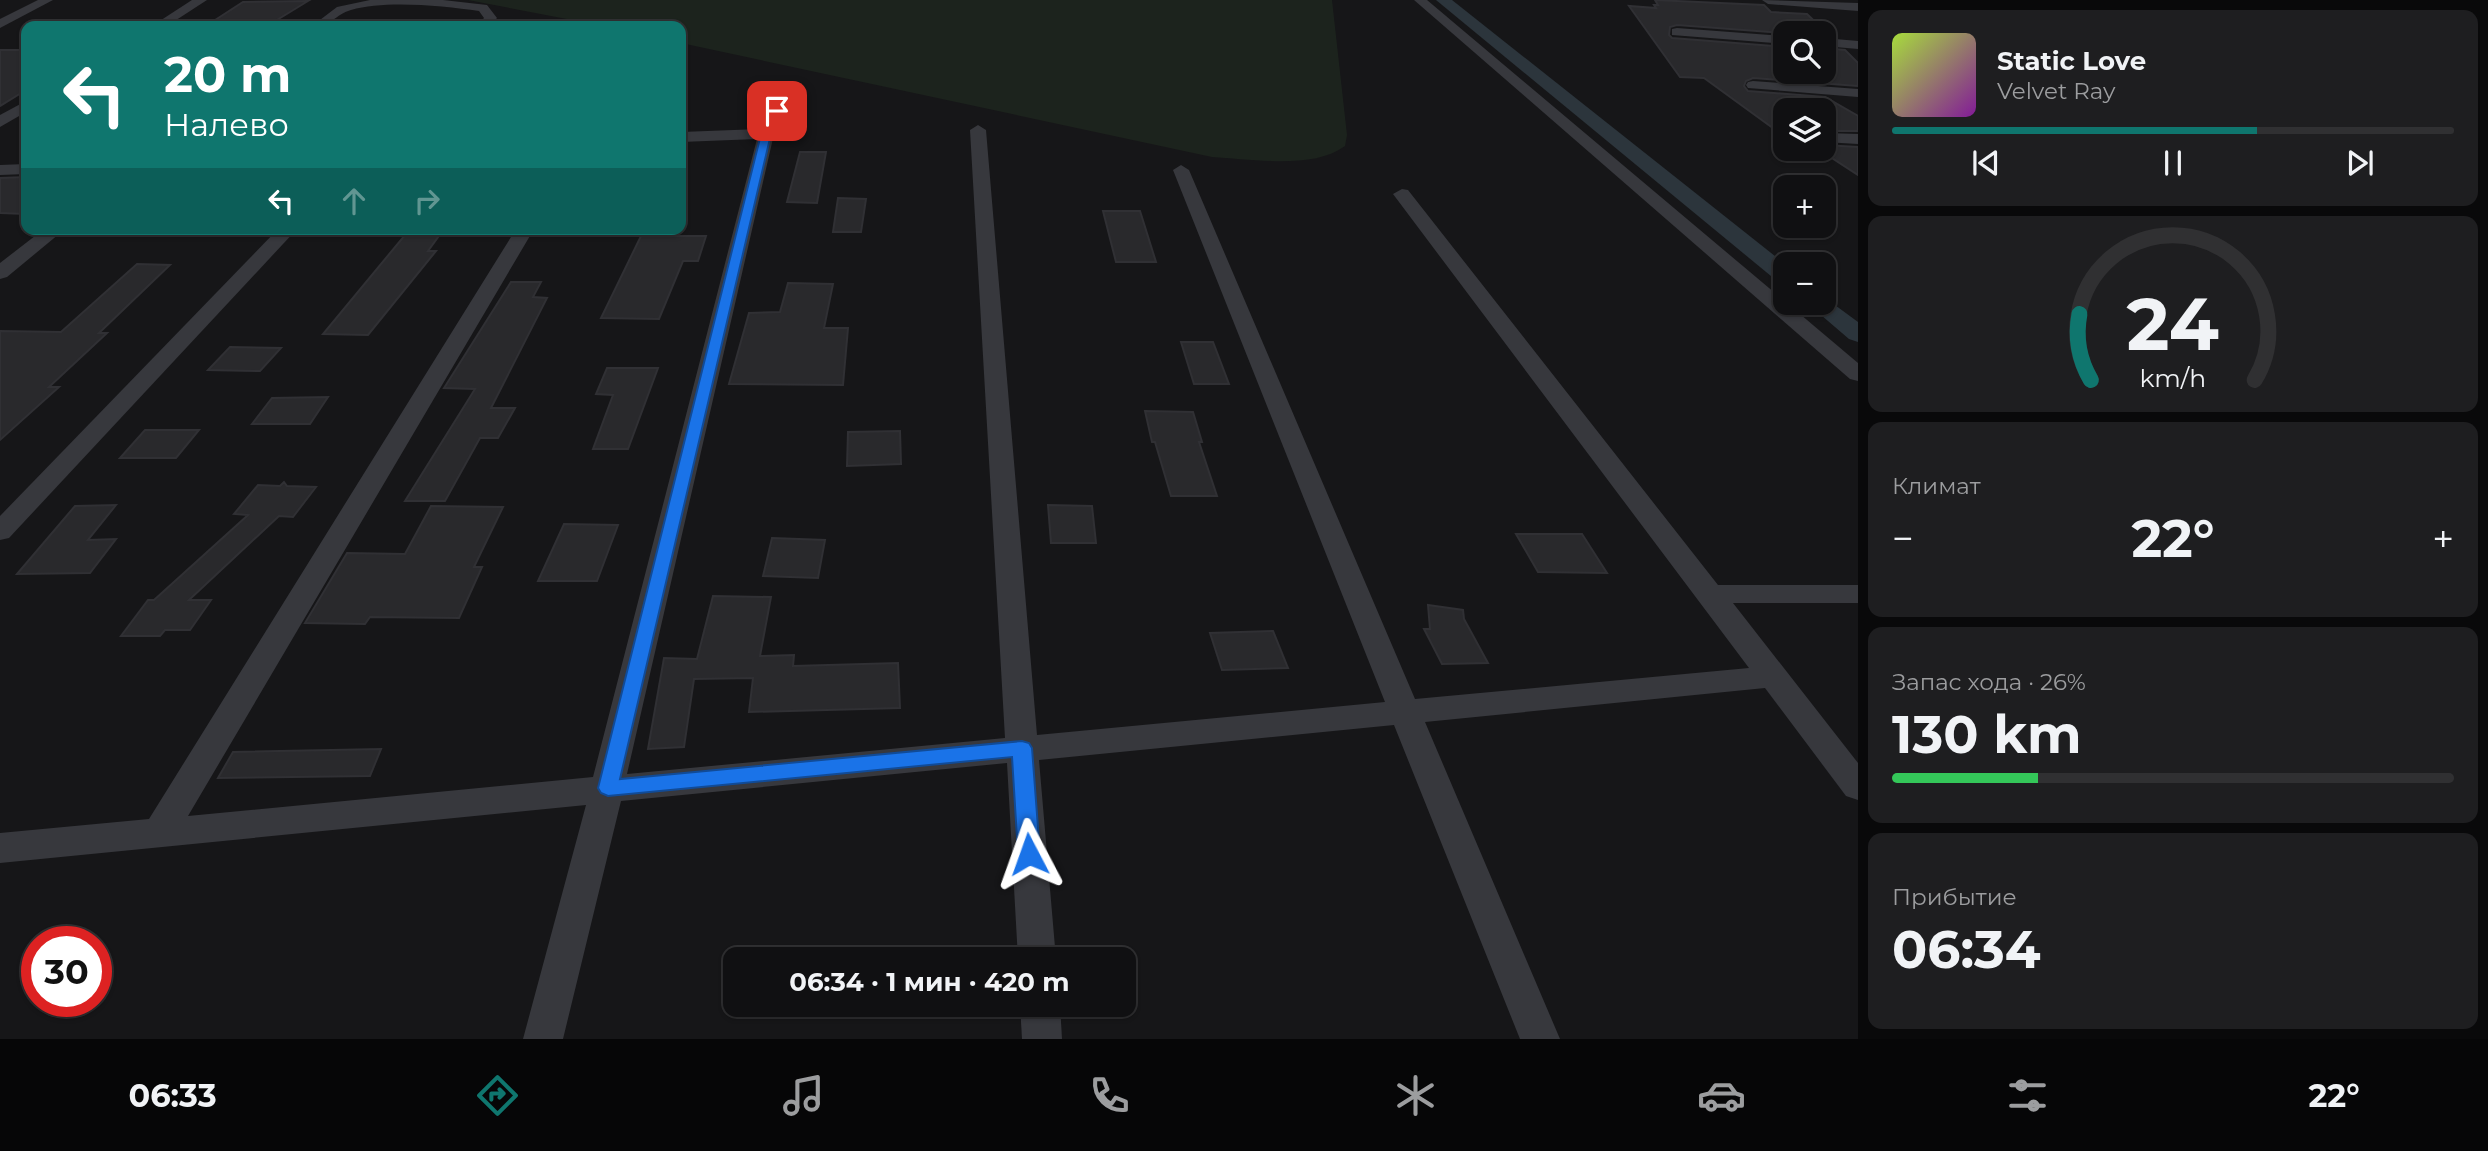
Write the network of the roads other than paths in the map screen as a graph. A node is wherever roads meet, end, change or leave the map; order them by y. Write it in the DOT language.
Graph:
graph roads {
  1 [pos="47,0"];
  2 [pos="201,0"];
  3 [pos="1420,0"];
  4 [pos="1768,0"];
  5 [pos="1858,7"];
  6 [pos="166,21"];
  7 [pos="325,21"];
  8 [pos="488,21"];
  9 [pos="0,24"];
  10 [pos="1677,32"];
  11 [pos="1773,39"];
  12 [pos="1836,43"];
  13 [pos="1858,45"];
  14 [pos="1753,85"];
  15 [pos="788,88"];
  16 [pos="1858,93"];
  17 [pos="21,109"];
  18 [pos="0,122"];
  19 [pos="978,130"];
  20 [pos="766,134"];
  21 [pos="686,138"];
  22 [pos="1836,138"];
  23 [pos="1858,139"];
  24 [pos="21,169"];
  25 [pos="0,170"];
  26 [pos="1181,170"];
  27 [pos="1402,194"];
  28 [pos="49,235"];
  29 [pos="282,235"];
  30 [pos="520,235"];
  31 [pos="0,273"];
  32 [pos="1858,374"];
  33 [pos="0,532"];
  34 [pos="1712,594"];
  35 [pos="1858,594"];
  36 [pos="1775,676"];
  37 [pos="1405,712"];
  38 [pos="1022,748"];
  39 [pos="1858,787"];
  40 [pos="608,788"];
  41 [pos="160,832"];
  42 [pos="0,848"];
  43 [pos="1036,947"];
  44 [pos="1041,1017"];
  45 [pos="543,1039"];
  46 [pos="1042,1039"];
  47 [pos="1540,1039"];
  1 -- 9 [label="street"];
  2 -- 6 [label="street"];
  3 -- 32 [label="street"];
  4 -- 5 [label="street"];
  7 -- 8 [label="street"];
  10 -- 11 [label="street"];
  12 -- 13 [label="street"];
  14 -- 16 [label="street"];
  15 -- 20 [label="street"];
  17 -- 18 [label="street"];
  19 -- 38 [label="street"];
  20 -- 21 [label="street"];
  20 -- 40 [label="street"];
  22 -- 23 [label="street"];
  24 -- 25 [label="street"];
  26 -- 37 [label="street"];
  27 -- 34 [label="street"];
  28 -- 31 [label="street"];
  29 -- 33 [label="street"];
  30 -- 41 [label="street"];
  34 -- 35 [label="street"];
  34 -- 36 [label="street"];
  36 -- 37 [label="street"];
  36 -- 39 [label="street"];
  37 -- 38 [label="street"];
  37 -- 47 [label="street"];
  38 -- 40 [label="street"];
  38 -- 43 [label="street"];
  40 -- 41 [label="street"];
  40 -- 45 [label="street"];
  41 -- 42 [label="street"];
  44 -- 46 [label="street"];
}
